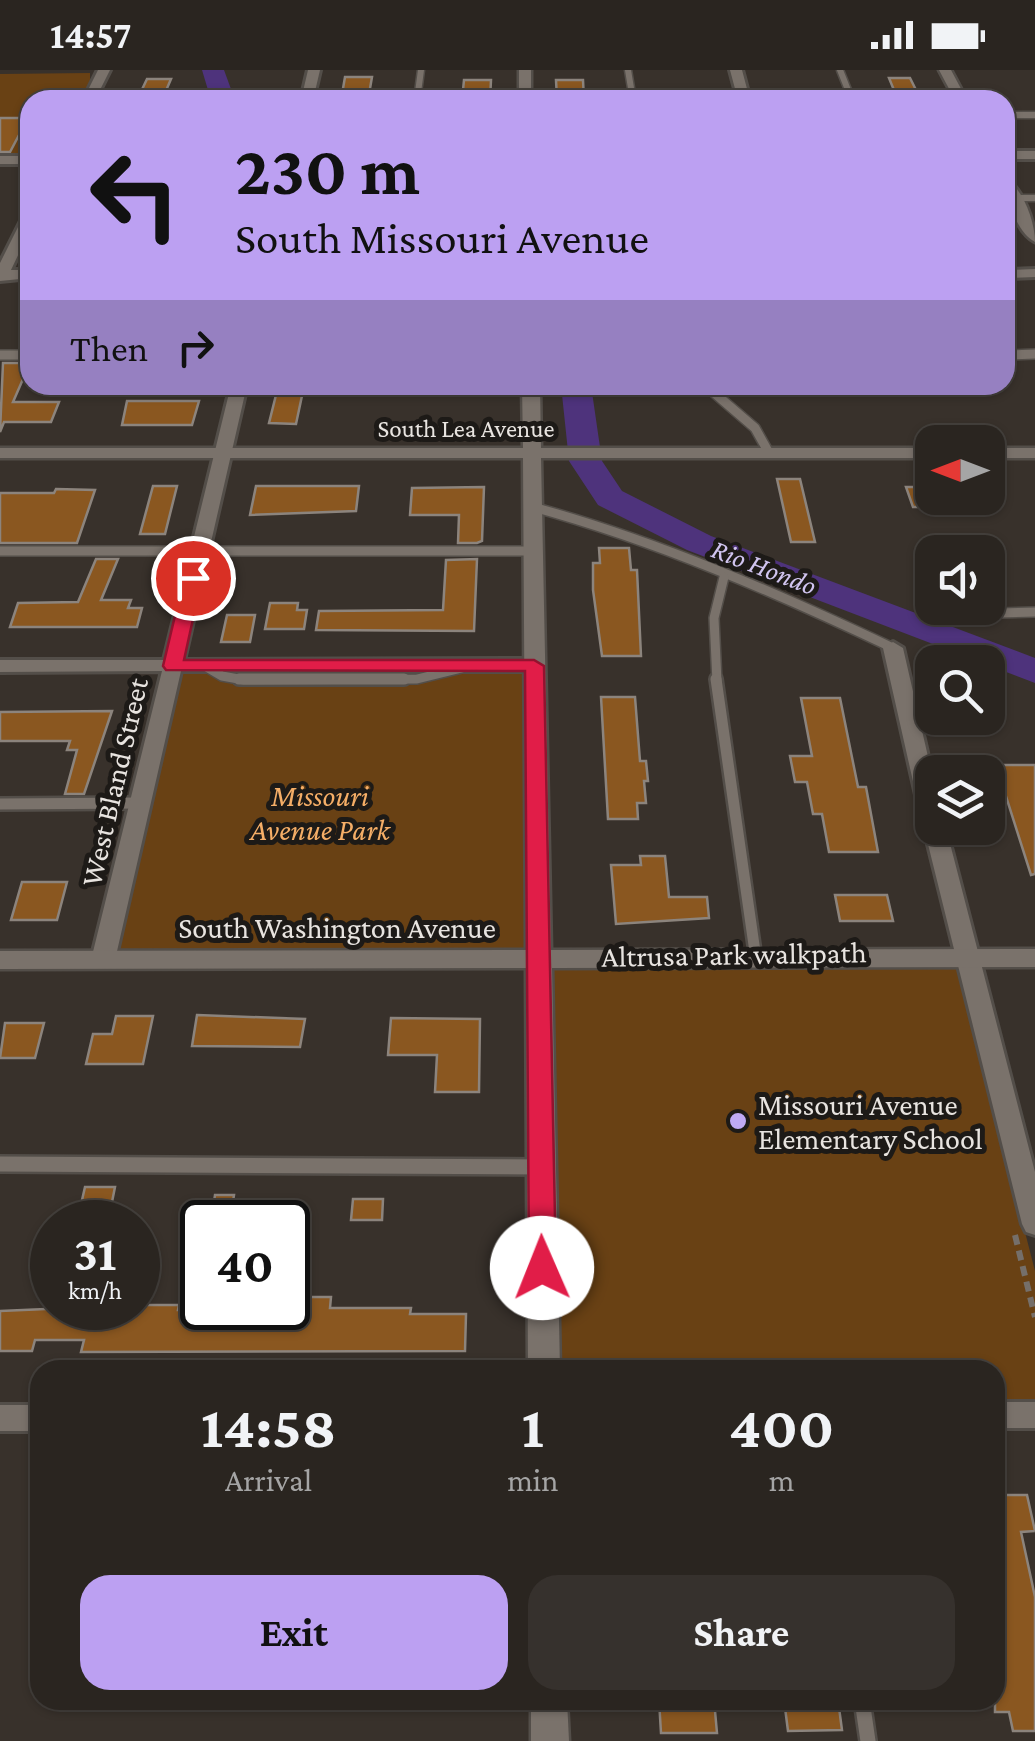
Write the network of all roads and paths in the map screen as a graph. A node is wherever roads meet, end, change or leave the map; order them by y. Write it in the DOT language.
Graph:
graph roads {
  1 [pos="1015,202"];
  2 [pos="20,236"];
  3 [pos="1035,238"];
  4 [pos="0,275"];
  5 [pos="237,395"];
  6 [pos="531,395"];
  7 [pos="717,395"];
  8 [pos="532,452"];
  9 [pos="0,453"];
  10 [pos="223,453"];
  11 [pos="769,453"];
  12 [pos="915,453"];
  13 [pos="1005,453"];
  14 [pos="1035,453"];
  15 [pos="532,507"];
  16 [pos="200,550"];
  17 [pos="0,551"];
  18 [pos="533,551"];
  19 [pos="724,577"];
  20 [pos="1035,612"];
  21 [pos="1005,613"];
  22 [pos="893,648"];
  23 [pos="0,666"];
  24 [pos="173,666"];
  25 [pos="534,666"];
  26 [pos="918,755"];
  27 [pos="140,802"];
  28 [pos="0,804"];
  29 [pos="939,845"];
  30 [pos="966,958"];
  31 [pos="1035,958"];
  32 [pos="756,959"];
  33 [pos="0,960"];
  34 [pos="103,960"];
  35 [pos="538,960"];
  36 [pos="0,1164"];
  37 [pos="541,1167"];
  38 [pos="1023,1222"];
  39 [pos="1035,1316"];
  40 [pos="544,1360"];
  41 [pos="1005,1415"];
  42 [pos="1035,1415"];
  43 [pos="0,1418"];
  44 [pos="30,1418"];
  45 [pos="549,1710"];
  46 [pos="863,1710"];
  47 [pos="550,1741"];
  48 [pos="868,1741"];
  1 -- 3 [label="street"];
  2 -- 4 [label="street"];
  5 -- 10 [label="street, West Bland Street"];
  6 -- 8 [label="street"];
  7 -- 11 [label="lane"];
  8 -- 10 [label="street, South Lea Avenue"];
  8 -- 11 [label="street, South Lea Avenue"];
  8 -- 15 [label="street"];
  9 -- 10 [label="street, South Lea Avenue"];
  10 -- 16 [label="street, West Bland Street"];
  11 -- 12 [label="street, South Lea Avenue"];
  13 -- 14 [label="street"];
  15 -- 18 [label="street"];
  15 -- 19 [label="lane"];
  16 -- 17 [label="lane"];
  16 -- 18 [label="lane"];
  16 -- 24 [label="street, West Bland Street"];
  18 -- 25 [label="street"];
  19 -- 22 [label="lane"];
  19 -- 32 [label="lane"];
  20 -- 21 [label="lane"];
  22 -- 26 [label="street"];
  23 -- 24 [label="street"];
  24 -- 25 [label="street"];
  24 -- 27 [label="street, West Bland Street"];
  25 -- 35 [label="street"];
  27 -- 28 [label="lane"];
  27 -- 34 [label="street, West Bland Street"];
  29 -- 30 [label="street"];
  30 -- 31 [label="street, South Washington Avenue"];
  30 -- 32 [label="street, South Washington Avenue"];
  30 -- 38 [label="street"];
  32 -- 35 [label="street, South Washington Avenue"];
  33 -- 34 [label="street, South Washington Avenue"];
  34 -- 35 [label="street, South Washington Avenue"];
  35 -- 37 [label="street"];
  36 -- 37 [label="lane"];
  37 -- 40 [label="street"];
  38 -- 39 [label="path"];
  41 -- 42 [label="street"];
  43 -- 44 [label="street"];
  45 -- 47 [label="street"];
  46 -- 48 [label="lane"];
}
